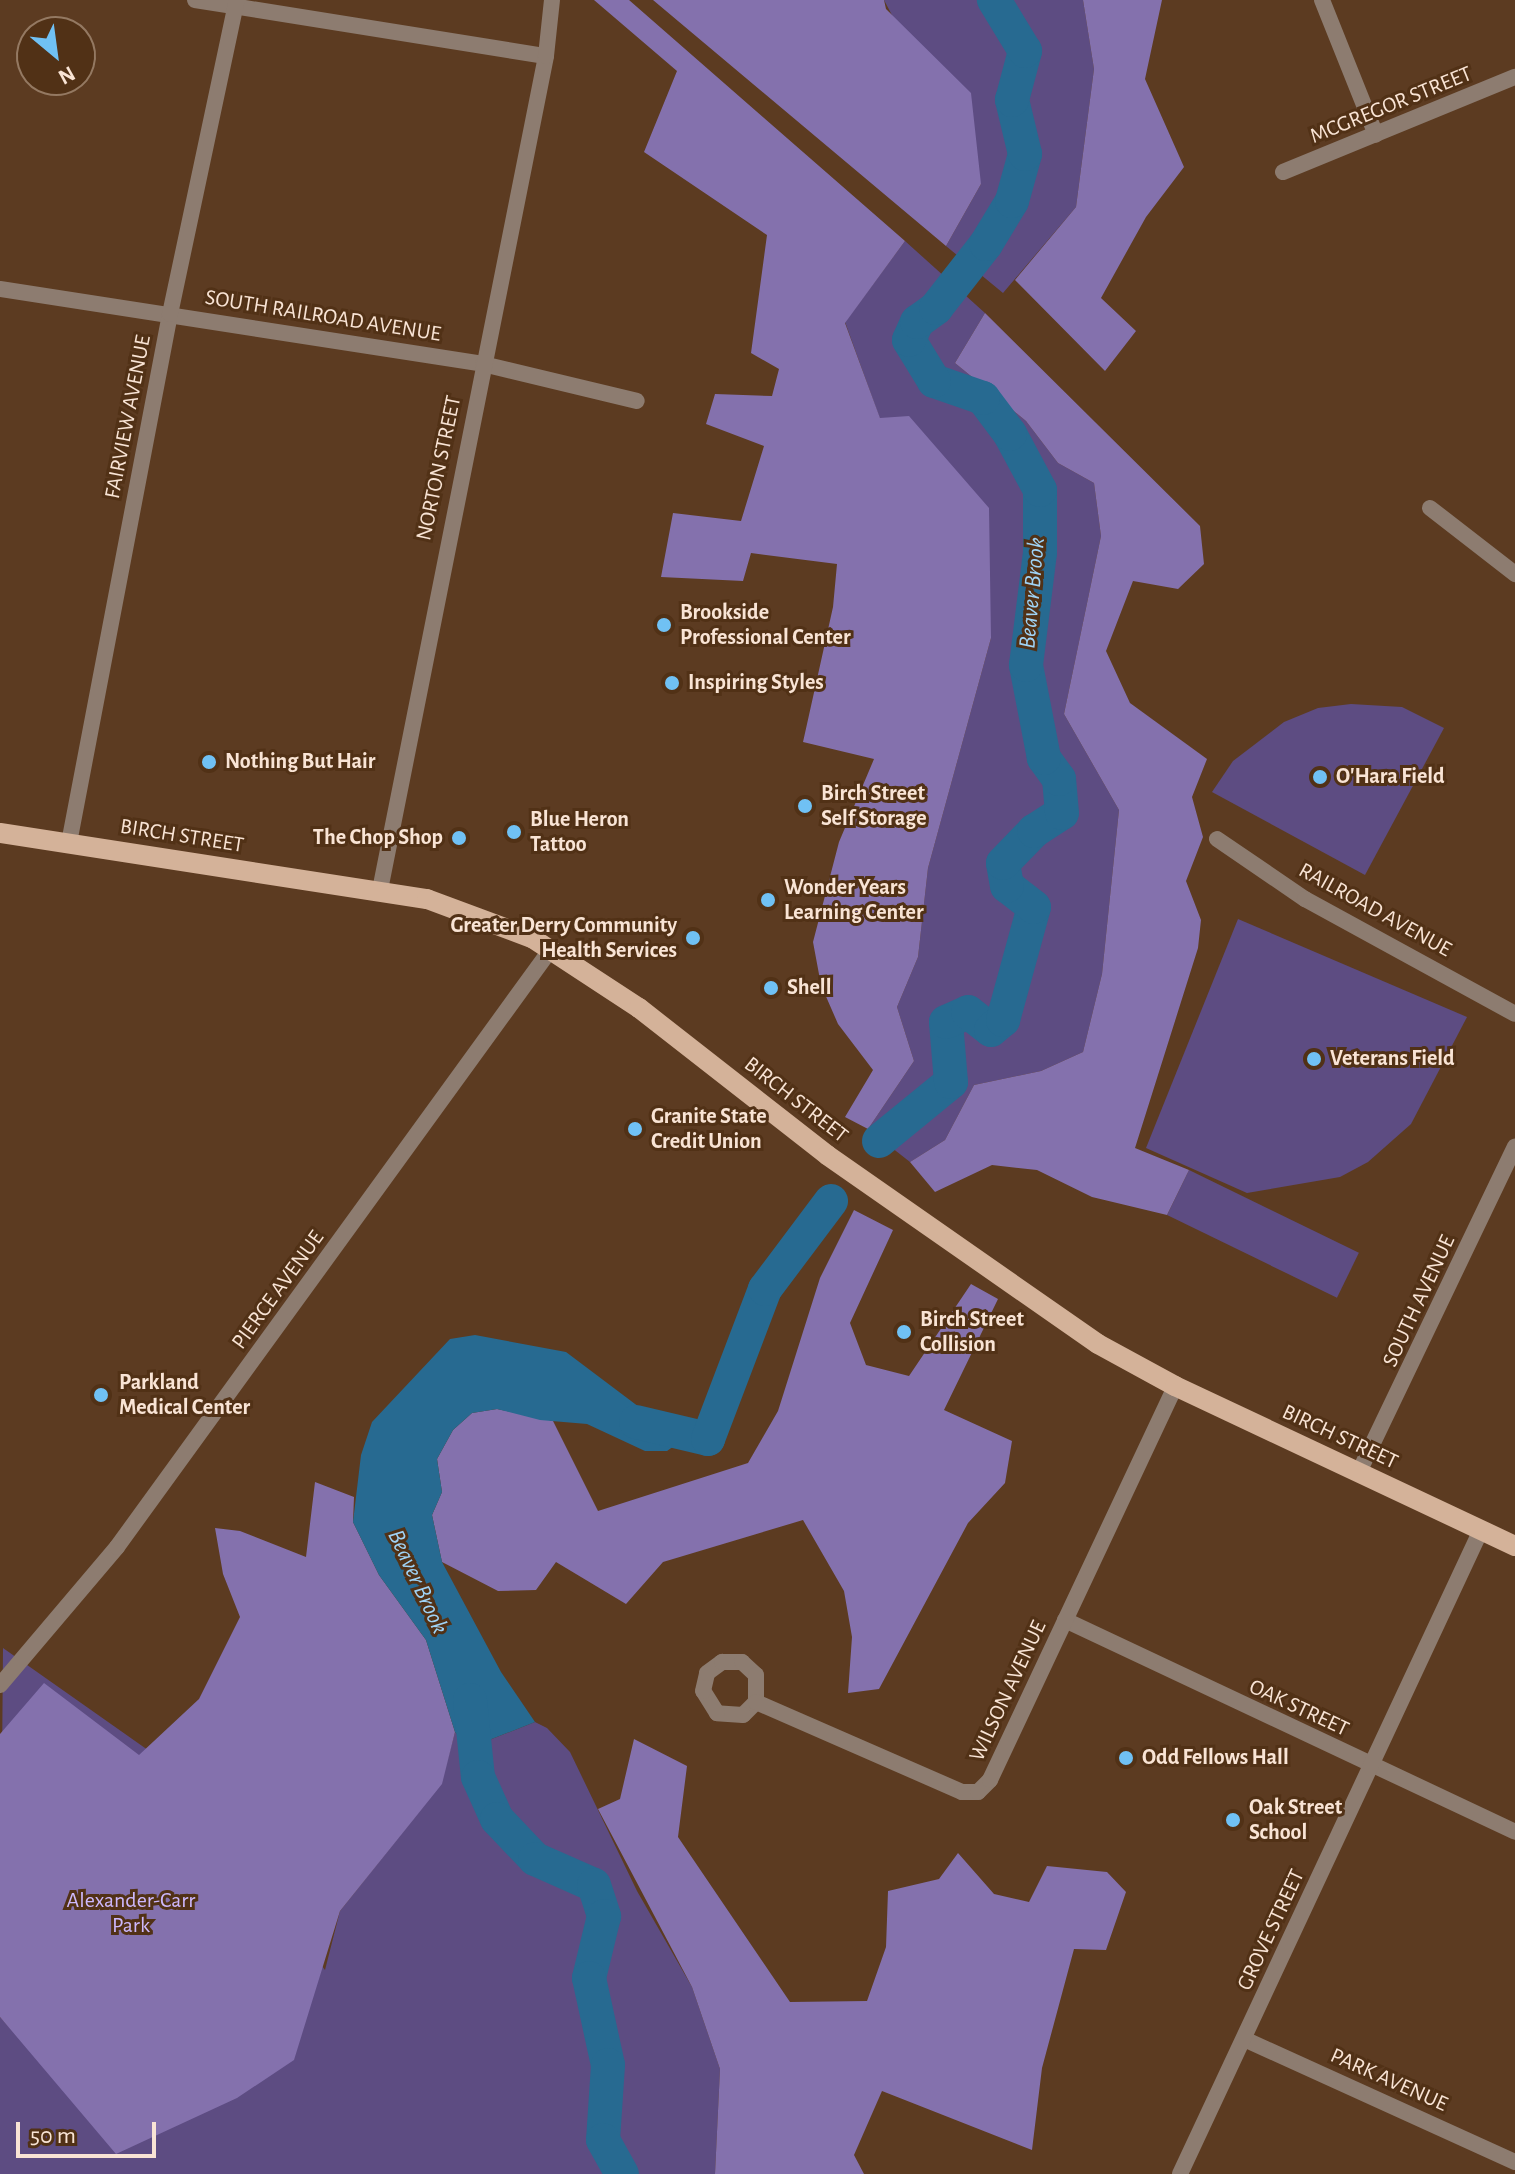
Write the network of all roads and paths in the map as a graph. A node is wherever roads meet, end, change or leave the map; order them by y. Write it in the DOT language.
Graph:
graph roads {
  1 [pos="195,0"];
  2 [pos="552,0"];
  3 [pos="1322,0"];
  4 [pos="236,3"];
  5 [pos="546,56"];
  6 [pos="1515,77"];
  7 [pos="1376,135"];
  8 [pos="1283,172"];
  9 [pos="0,289"];
  10 [pos="170,314"];
  11 [pos="483,364"];
  12 [pos="637,401"];
  13 [pos="1430,508"];
  14 [pos="1515,574"];
  15 [pos="0,833"];
  16 [pos="1217,839"];
  17 [pos="69,843"];
  18 [pos="380,890"];
  19 [pos="551,949"];
  20 [pos="1515,1014"];
  21 [pos="1515,1147"];
  22 [pos="1175,1386"];
  23 [pos="1359,1472"];
  24 [pos="1481,1530"];
  25 [pos="1515,1546"];
  26 [pos="1065,1620"];
  27 [pos="0,1685"];
  28 [pos="756,1702"];
  29 [pos="1370,1766"];
  30 [pos="1515,1832"];
  31 [pos="1244,2039"];
  32 [pos="1515,2162"];
  33 [pos="1180,2174"];
  1 -- 4 [label="street"];
  2 -- 5 [label="street, NORTON STREET"];
  3 -- 7 [label="street"];
  4 -- 5 [label="street"];
  4 -- 10 [label="street, FAIRVIEW AVENUE"];
  5 -- 11 [label="street, NORTON STREET"];
  6 -- 7 [label="street, MCGREGOR STREET"];
  7 -- 8 [label="street, MCGREGOR STREET"];
  9 -- 10 [label="street, SOUTH RAILROAD AVENUE"];
  10 -- 11 [label="street, SOUTH RAILROAD AVENUE"];
  10 -- 17 [label="street, FAIRVIEW AVENUE"];
  11 -- 12 [label="street, SOUTH RAILROAD AVENUE"];
  11 -- 18 [label="street, NORTON STREET"];
  13 -- 14 [label="street"];
  15 -- 17 [label="main road, BIRCH STREET"];
  16 -- 20 [label="street, RAILROAD AVENUE"];
  17 -- 18 [label="main road, BIRCH STREET"];
  18 -- 19 [label="main road, BIRCH STREET"];
  19 -- 22 [label="main road, BIRCH STREET"];
  19 -- 27 [label="street, PIERCE AVENUE"];
  21 -- 23 [label="street, SOUTH AVENUE"];
  22 -- 23 [label="main road, BIRCH STREET"];
  22 -- 26 [label="street, WILSON AVENUE"];
  23 -- 24 [label="main road, BIRCH STREET"];
  24 -- 25 [label="main road, BIRCH STREET"];
  24 -- 29 [label="street, GROVE STREET"];
  26 -- 28 [label="street, WILSON AVENUE"];
  26 -- 29 [label="street, OAK STREET"];
  29 -- 30 [label="street, OAK STREET"];
  29 -- 31 [label="street, GROVE STREET"];
  31 -- 32 [label="street, PARK AVENUE"];
  31 -- 33 [label="street, GROVE STREET"];
}
